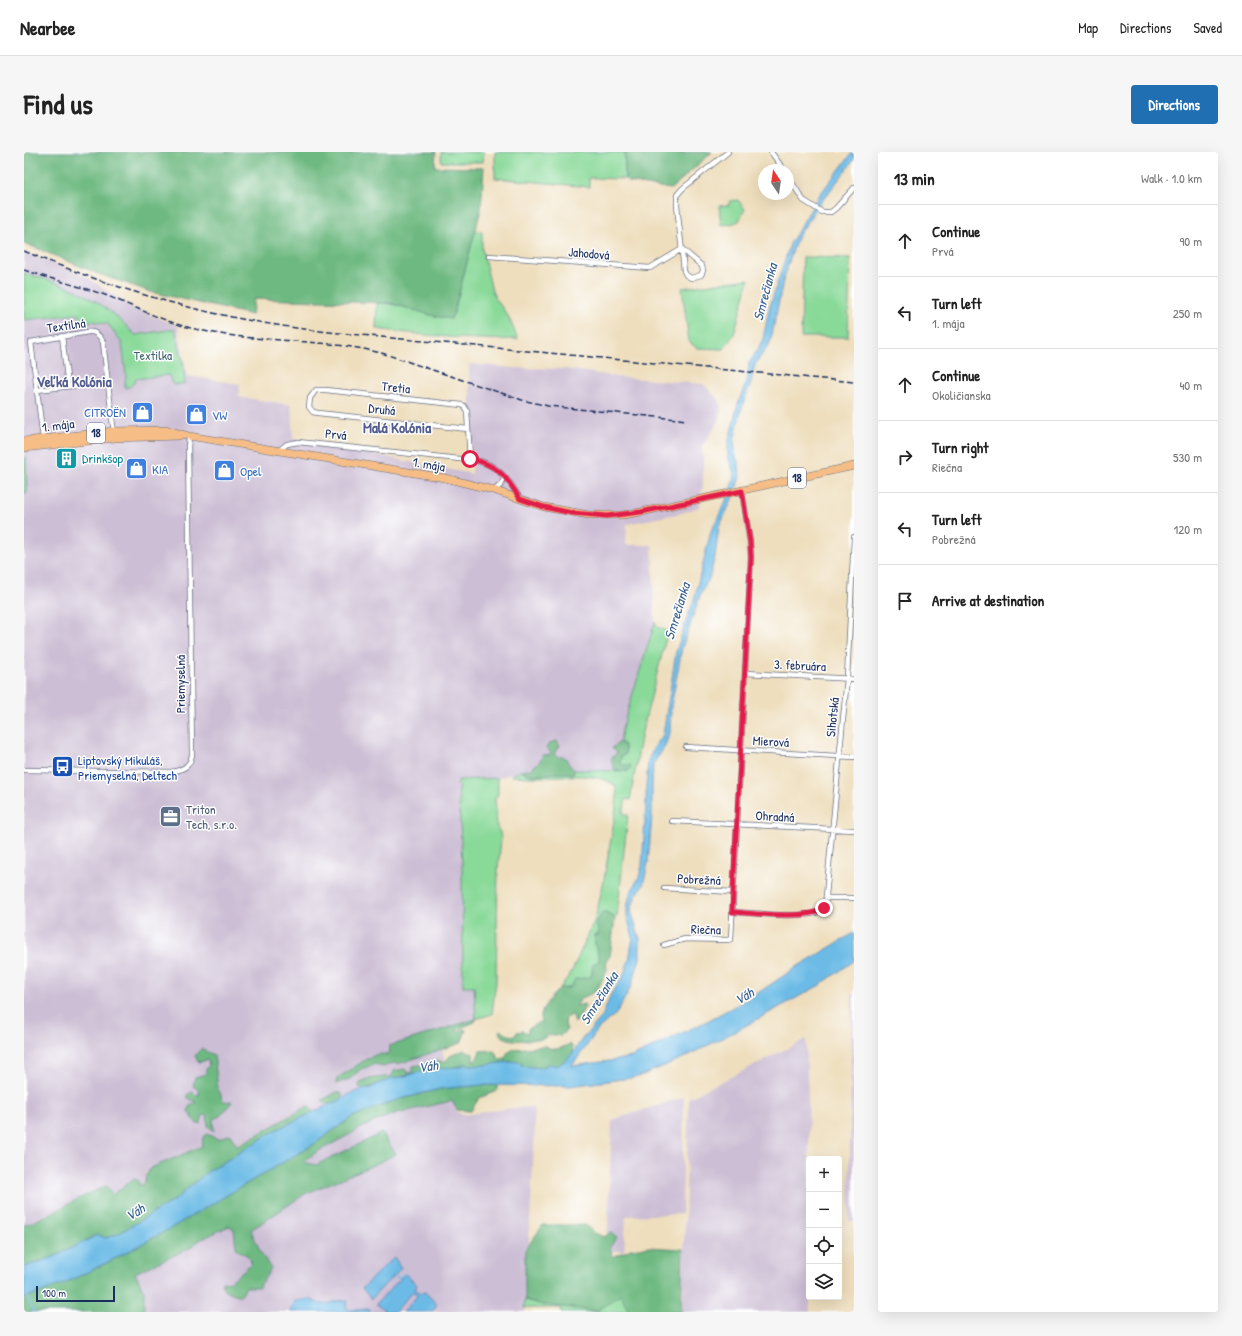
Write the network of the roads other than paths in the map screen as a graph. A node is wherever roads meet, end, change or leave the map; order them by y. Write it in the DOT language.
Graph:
graph roads {
  1 [pos="728,152"];
  2 [pos="771,152"];
  3 [pos="780,164"];
  4 [pos="794,186"];
  5 [pos="854,188"];
  6 [pos="682,249"];
  7 [pos="489,256"];
  8 [pos="62,336"];
  9 [pos="107,382"];
  10 [pos="68,386"];
  11 [pos="37,390"];
  12 [pos="318,413"];
  13 [pos="468,429"];
  14 [pos="114,434"];
  15 [pos="189,436"];
  16 [pos="43,439"];
  17 [pos="24,441"];
  18 [pos="24,448"];
  19 [pos="278,451"];
  20 [pos="470,459"];
  21 [pos="854,466"];
  22 [pos="505,477"];
  23 [pos="493,490"];
  24 [pos="741,491"];
  25 [pos="520,499"];
  26 [pos="854,538"];
  27 [pos="745,673"];
  28 [pos="847,678"];
  29 [pos="854,679"];
  30 [pos="686,747"];
  31 [pos="741,750"];
  32 [pos="839,756"];
  33 [pos="854,757"];
  34 [pos="24,770"];
  35 [pos="672,821"];
  36 [pos="737,825"];
  37 [pos="832,829"];
  38 [pos="854,830"];
  39 [pos="664,888"];
  40 [pos="733,892"];
  41 [pos="826,898"];
  42 [pos="854,898"];
  43 [pos="732,912"];
  44 [pos="664,945"];
  1 -- 6 [label="street"];
  2 -- 3 [label="street"];
  4 -- 5 [label="street"];
  6 -- 6 [label="street"];
  6 -- 7 [label="street, Jahodová"];
  8 -- 9 [label="street, Textilná"];
  8 -- 10 [label="street"];
  8 -- 11 [label="street, Textilná"];
  9 -- 10 [label="street"];
  9 -- 14 [label="street, Textilná"];
  10 -- 11 [label="street"];
  11 -- 16 [label="street, Textilná"];
  12 -- 13 [label="street, Druhá"];
  12 -- 13 [label="street, Tretia"];
  13 -- 20 [label="street"];
  14 -- 15 [label="main road, 1. mája / 18"];
  14 -- 16 [label="main road, 1. mája / 18"];
  14 -- 18 [label="main road, 1. mája / 18"];
  15 -- 19 [label="main road, 1. mája / 18"];
  15 -- 34 [label="street, Priemyselná"];
  16 -- 17 [label="main road, 1. mája / 18"];
  19 -- 20 [label="street, Prvá"];
  19 -- 23 [label="main road, 1. mája / 18"];
  20 -- 22 [label="street, Prvá"];
  21 -- 24 [label="main road, 18"];
  22 -- 23 [label="street"];
  22 -- 25 [label="street, Prvá"];
  23 -- 25 [label="main road, 1. mája / 18"];
  24 -- 25 [label="main road, 1. mája / 18"];
  24 -- 27 [label="street, Riečna"];
  26 -- 28 [label="street, Sihotská"];
  27 -- 28 [label="street, 3. februára"];
  27 -- 31 [label="street, Riečna"];
  28 -- 29 [label="street, 3. februára"];
  28 -- 32 [label="street, Sihotská"];
  30 -- 31 [label="street, Mierová"];
  31 -- 32 [label="street, Mierová"];
  31 -- 36 [label="street, Riečna"];
  32 -- 33 [label="street, Mierová"];
  32 -- 37 [label="street, Sihotská"];
  35 -- 36 [label="street, Ohradná"];
  36 -- 37 [label="street, Ohradná"];
  36 -- 40 [label="street, Riečna"];
  37 -- 38 [label="street, Ohradná"];
  37 -- 41 [label="street, Sihotská"];
  39 -- 40 [label="street, Pobrežná"];
  40 -- 43 [label="street, Riečna"];
  41 -- 42 [label="street"];
  41 -- 43 [label="street"];
  43 -- 44 [label="street, Riečna"];
}
